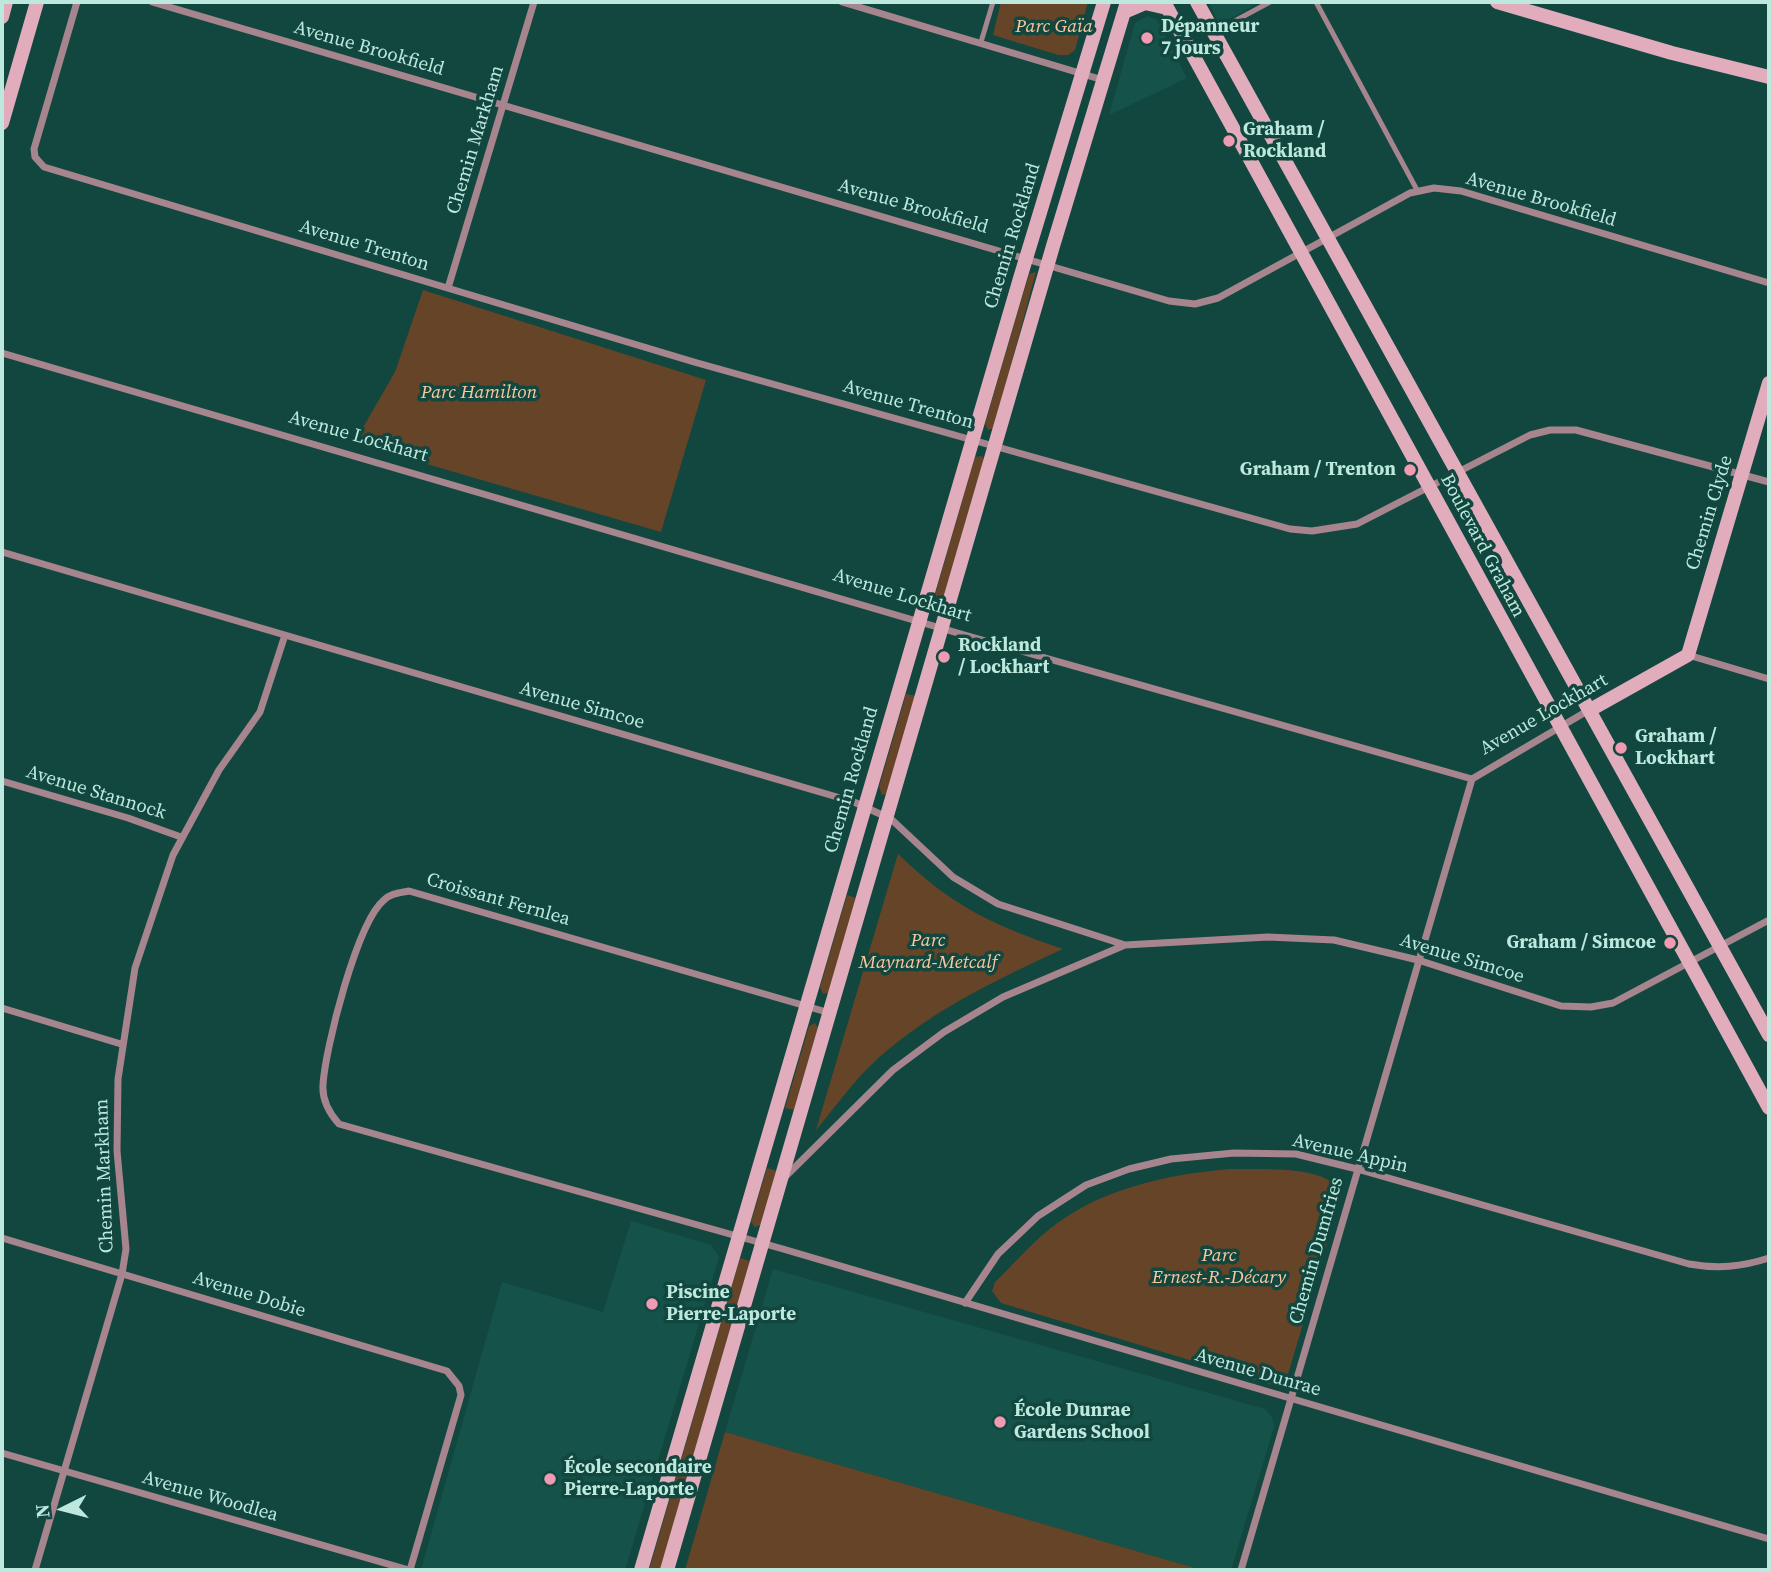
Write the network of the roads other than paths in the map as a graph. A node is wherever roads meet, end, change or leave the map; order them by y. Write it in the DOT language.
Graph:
graph roads {
  1 [pos="6,2"];
  2 [pos="37,2"];
  3 [pos="77,2"];
  4 [pos="152,2"];
  5 [pos="534,2"];
  6 [pos="842,2"];
  7 [pos="993,2"];
  8 [pos="1104,2"];
  9 [pos="1197,2"];
  10 [pos="1270,2"];
  11 [pos="1316,2"];
  12 [pos="1497,2"];
  13 [pos="1166,5"];
  14 [pos="1126,7"];
  15 [pos="2,17"];
  16 [pos="1213,33"];
  17 [pos="981,42"];
  18 [pos="1083,73"];
  19 [pos="1769,77"];
  20 [pos="1104,80"];
  21 [pos="504,104"];
  22 [pos="2,123"];
  23 [pos="1417,190"];
  24 [pos="1329,237"];
  25 [pos="1300,254"];
  26 [pos="1027,257"];
  27 [pos="1049,264"];
  28 [pos="1769,283"];
  29 [pos="448,288"];
  30 [pos="2,353"];
  31 [pos="1769,383"];
  32 [pos="972,439"];
  33 [pos="997,447"];
  34 [pos="1459,472"];
  35 [pos="1742,474"];
  36 [pos="1769,482"];
  37 [pos="1429,488"];
  38 [pos="2,552"];
  39 [pos="919,621"];
  40 [pos="943,629"];
  41 [pos="285,635"];
  42 [pos="1688,655"];
  43 [pos="1769,679"];
  44 [pos="1590,709"];
  45 [pos="1559,727"];
  46 [pos="1472,779"];
  47 [pos="2,781"];
  48 [pos="865,806"];
  49 [pos="887,817"];
  50 [pos="181,837"];
  51 [pos="1769,920"];
  52 [pos="1125,945"];
  53 [pos="1720,945"];
  54 [pos="1418,960"];
  55 [pos="1687,962"];
  56 [pos="806,1006"];
  57 [pos="2,1008"];
  58 [pos="831,1013"];
  59 [pos="1769,1035"];
  60 [pos="121,1044"];
  61 [pos="1769,1108"];
  62 [pos="1357,1169"];
  63 [pos="782,1180"];
  64 [pos="739,1237"];
  65 [pos="2,1238"];
  66 [pos="763,1244"];
  67 [pos="1769,1258"];
  68 [pos="122,1274"];
  69 [pos="965,1303"];
  70 [pos="1291,1399"];
  71 [pos="2,1453"];
  72 [pos="65,1472"];
  73 [pos="1769,1539"];
  74 [pos="35,1570"];
  75 [pos="410,1570"];
  76 [pos="641,1570"];
  77 [pos="667,1570"];
  78 [pos="1241,1570"];
  1 -- 15 [label="street"];
  2 -- 22 [label="street"];
  3 -- 29 [label="street, Avenue Trenton"];
  4 -- 21 [label="street, Avenue Brookfield"];
  5 -- 21 [label="street, Chemin Markham"];
  6 -- 17 [label="street"];
  7 -- 17 [label="lane"];
  8 -- 18 [label="street, Chemin Rockland"];
  9 -- 16 [label="street, Boulevard Graham"];
  10 -- 16 [label="lane"];
  11 -- 23 [label="lane"];
  12 -- 19 [label="street"];
  13 -- 14 [label="street"];
  13 -- 25 [label="street, Boulevard Graham"];
  14 -- 20 [label="street"];
  16 -- 24 [label="street, Boulevard Graham"];
  17 -- 18 [label="street"];
  18 -- 20 [label="street"];
  18 -- 26 [label="street, Chemin Rockland"];
  20 -- 27 [label="street"];
  21 -- 26 [label="street, Avenue Brookfield"];
  21 -- 29 [label="street, Chemin Markham"];
  23 -- 24 [label="street, Avenue Brookfield"];
  23 -- 28 [label="street, Avenue Brookfield"];
  24 -- 25 [label="street, Avenue Brookfield"];
  24 -- 34 [label="street, Boulevard Graham"];
  25 -- 27 [label="street, Avenue Brookfield"];
  25 -- 37 [label="street, Boulevard Graham"];
  26 -- 27 [label="street, Avenue Brookfield"];
  26 -- 32 [label="street, Chemin Rockland"];
  27 -- 33 [label="street"];
  29 -- 32 [label="street, Avenue Trenton"];
  30 -- 39 [label="street, Avenue Lockhart"];
  31 -- 35 [label="street, Chemin Clyde"];
  32 -- 33 [label="street, Avenue Trenton"];
  32 -- 39 [label="street, Chemin Rockland"];
  33 -- 37 [label="street, Avenue Trenton"];
  33 -- 40 [label="street"];
  34 -- 35 [label="street, Avenue Trenton"];
  34 -- 37 [label="street, Avenue Trenton"];
  34 -- 44 [label="street, Boulevard Graham"];
  35 -- 36 [label="street, Avenue Trenton"];
  35 -- 42 [label="street, Chemin Clyde"];
  37 -- 45 [label="street, Boulevard Graham"];
  38 -- 41 [label="street, Avenue Simcoe"];
  39 -- 40 [label="street, Avenue Lockhart"];
  39 -- 48 [label="street, Chemin Rockland"];
  40 -- 46 [label="street, Avenue Lockhart"];
  40 -- 49 [label="street"];
  41 -- 48 [label="street, Avenue Simcoe"];
  41 -- 50 [label="street, Chemin Markham"];
  42 -- 43 [label="street"];
  42 -- 44 [label="street, Avenue Lockhart"];
  44 -- 45 [label="street, Avenue Lockhart"];
  44 -- 53 [label="street, Boulevard Graham"];
  45 -- 46 [label="street, Avenue Lockhart"];
  45 -- 55 [label="street, Boulevard Graham"];
  46 -- 54 [label="street, Chemin Dumfries"];
  47 -- 50 [label="street, Avenue Stannock"];
  48 -- 49 [label="street, Avenue Simcoe"];
  48 -- 56 [label="street, Chemin Rockland"];
  49 -- 52 [label="street, Avenue Simcoe"];
  49 -- 58 [label="street"];
  50 -- 60 [label="street, Chemin Markham"];
  51 -- 53 [label="street, Avenue Simcoe"];
  52 -- 54 [label="street, Avenue Simcoe"];
  52 -- 63 [label="street, Avenue Simcoe"];
  53 -- 55 [label="street, Avenue Simcoe"];
  53 -- 59 [label="street, Boulevard Graham"];
  54 -- 55 [label="street, Avenue Simcoe"];
  54 -- 62 [label="street, Chemin Dumfries"];
  55 -- 61 [label="street, Boulevard Graham"];
  56 -- 58 [label="street, Croissant Fernlea"];
  56 -- 64 [label="street, Chemin Rockland"];
  56 -- 64 [label="street, Croissant Fernlea"];
  57 -- 60 [label="street"];
  58 -- 63 [label="street"];
  60 -- 68 [label="street, Chemin Markham"];
  62 -- 67 [label="street, Avenue Appin"];
  62 -- 69 [label="street, Avenue Appin"];
  62 -- 70 [label="street, Chemin Dumfries"];
  63 -- 66 [label="street"];
  64 -- 66 [label="street, Avenue Dunrae"];
  64 -- 76 [label="street, Chemin Rockland"];
  65 -- 68 [label="street, Avenue Dobie"];
  66 -- 69 [label="street, Avenue Dunrae"];
  66 -- 77 [label="street"];
  68 -- 72 [label="street, Chemin Markham"];
  68 -- 75 [label="street, Avenue Dobie"];
  69 -- 70 [label="street, Avenue Dunrae"];
  70 -- 73 [label="street, Avenue Dunrae"];
  70 -- 78 [label="street, Chemin Dumfries"];
  71 -- 72 [label="street, Avenue Woodlea"];
  72 -- 74 [label="street, Chemin Markham"];
  72 -- 75 [label="street, Avenue Woodlea"];
}
